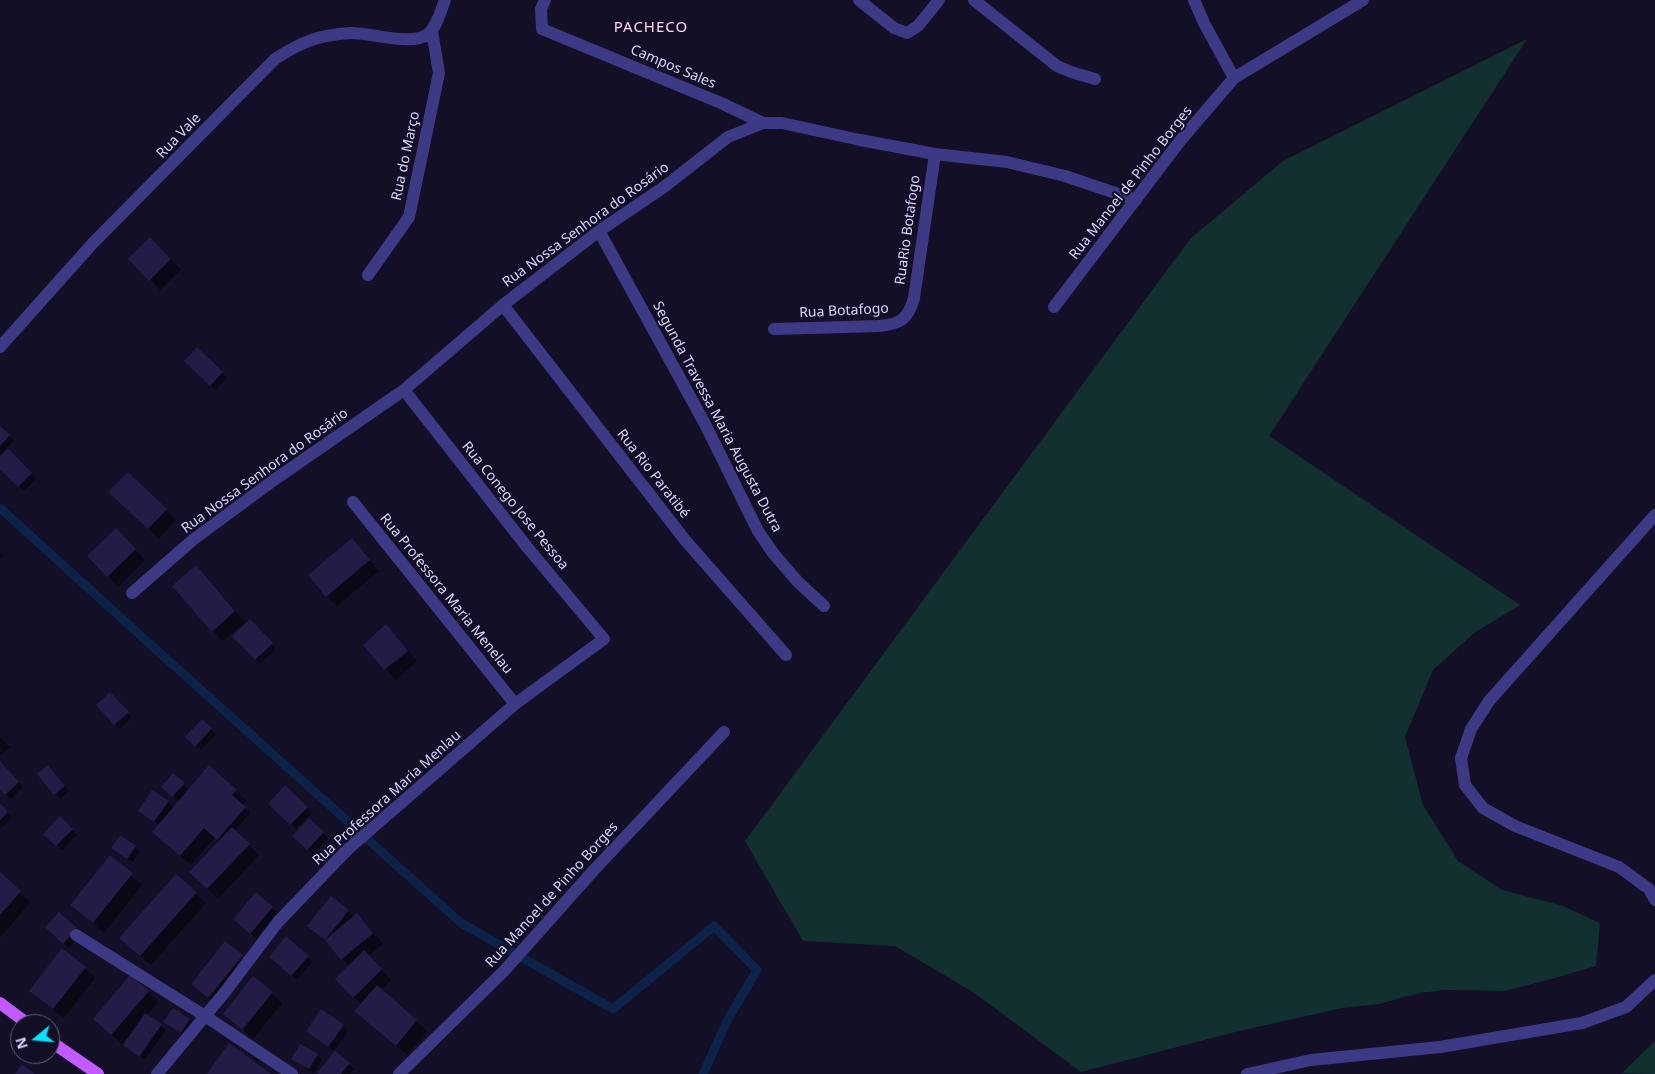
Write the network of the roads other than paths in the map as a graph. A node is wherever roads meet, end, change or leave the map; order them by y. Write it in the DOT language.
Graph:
graph roads {
  1 [pos="445,0"];
  2 [pos="545,0"];
  3 [pos="859,0"];
  4 [pos="939,0"];
  5 [pos="974,0"];
  6 [pos="1194,0"];
  7 [pos="1363,0"];
  8 [pos="427,34"];
  9 [pos="1234,78"];
  10 [pos="1095,79"];
  11 [pos="763,123"];
  12 [pos="935,154"];
  13 [pos="1136,200"];
  14 [pos="599,231"];
  15 [pos="368,275"];
  16 [pos="503,305"];
  17 [pos="1054,307"];
  18 [pos="910,310"];
  19 [pos="774,329"];
  20 [pos="0,347"];
  21 [pos="404,390"];
  22 [pos="353,502"];
  23 [pos="1655,515"];
  24 [pos="132,593"];
  25 [pos="824,606"];
  26 [pos="604,639"];
  27 [pos="786,655"];
  28 [pos="515,704"];
  29 [pos="724,732"];
  30 [pos="1655,900"];
  31 [pos="76,936"];
  32 [pos="1655,980"];
  33 [pos="0,1003"];
  34 [pos="15,1014"];
  35 [pos="205,1016"];
  36 [pos="60,1048"];
  37 [pos="98,1074"];
  38 [pos="157,1074"];
  39 [pos="292,1074"];
  40 [pos="399,1074"];
  41 [pos="1248,1074"];
  1 -- 8 [label="street"];
  2 -- 11 [label="street, Campos Sales"];
  3 -- 4 [label="street"];
  5 -- 10 [label="street"];
  6 -- 9 [label="street"];
  7 -- 9 [label="street, Rua Manoel de Pinho Borges"];
  8 -- 15 [label="street, Rua do Março"];
  8 -- 20 [label="street, Rua Vale"];
  9 -- 13 [label="street, Rua Manoel de Pinho Borges"];
  11 -- 12 [label="street, Rua Nossa Senhora do Rosário"];
  11 -- 14 [label="street, Rua Nossa Senhora do Rosário"];
  12 -- 13 [label="street, Rua Nossa Senhora do Rosário"];
  12 -- 18 [label="street, RuaRio Botafogo"];
  13 -- 17 [label="street, Rua Manoel de Pinho Borges"];
  14 -- 16 [label="street, Rua Nossa Senhora do Rosário"];
  14 -- 25 [label="street, Segunda Travessa Maria Augusta Dutra"];
  16 -- 21 [label="street, Rua Nossa Senhora do Rosário"];
  16 -- 27 [label="street, Rua Rio Paratibé"];
  18 -- 19 [label="street, Rua Botafogo"];
  21 -- 24 [label="street, Rua Nossa Senhora do Rosário"];
  21 -- 26 [label="street, Rua Conego Jose Pessoa"];
  22 -- 28 [label="street, Rua Professora Maria Menelau"];
  23 -- 30 [label="street"];
  26 -- 28 [label="street, Rua Professora Maria Menlau"];
  28 -- 35 [label="street, Rua Professora Maria Menlau"];
  29 -- 40 [label="street, Rua Manoel de Pinho Borges"];
  31 -- 35 [label="street"];
  32 -- 41 [label="street"];
  33 -- 34 [label="main road"];
  35 -- 38 [label="street, Rua Professora Maria Menlau"];
  35 -- 39 [label="street"];
  36 -- 37 [label="main road"];
}
